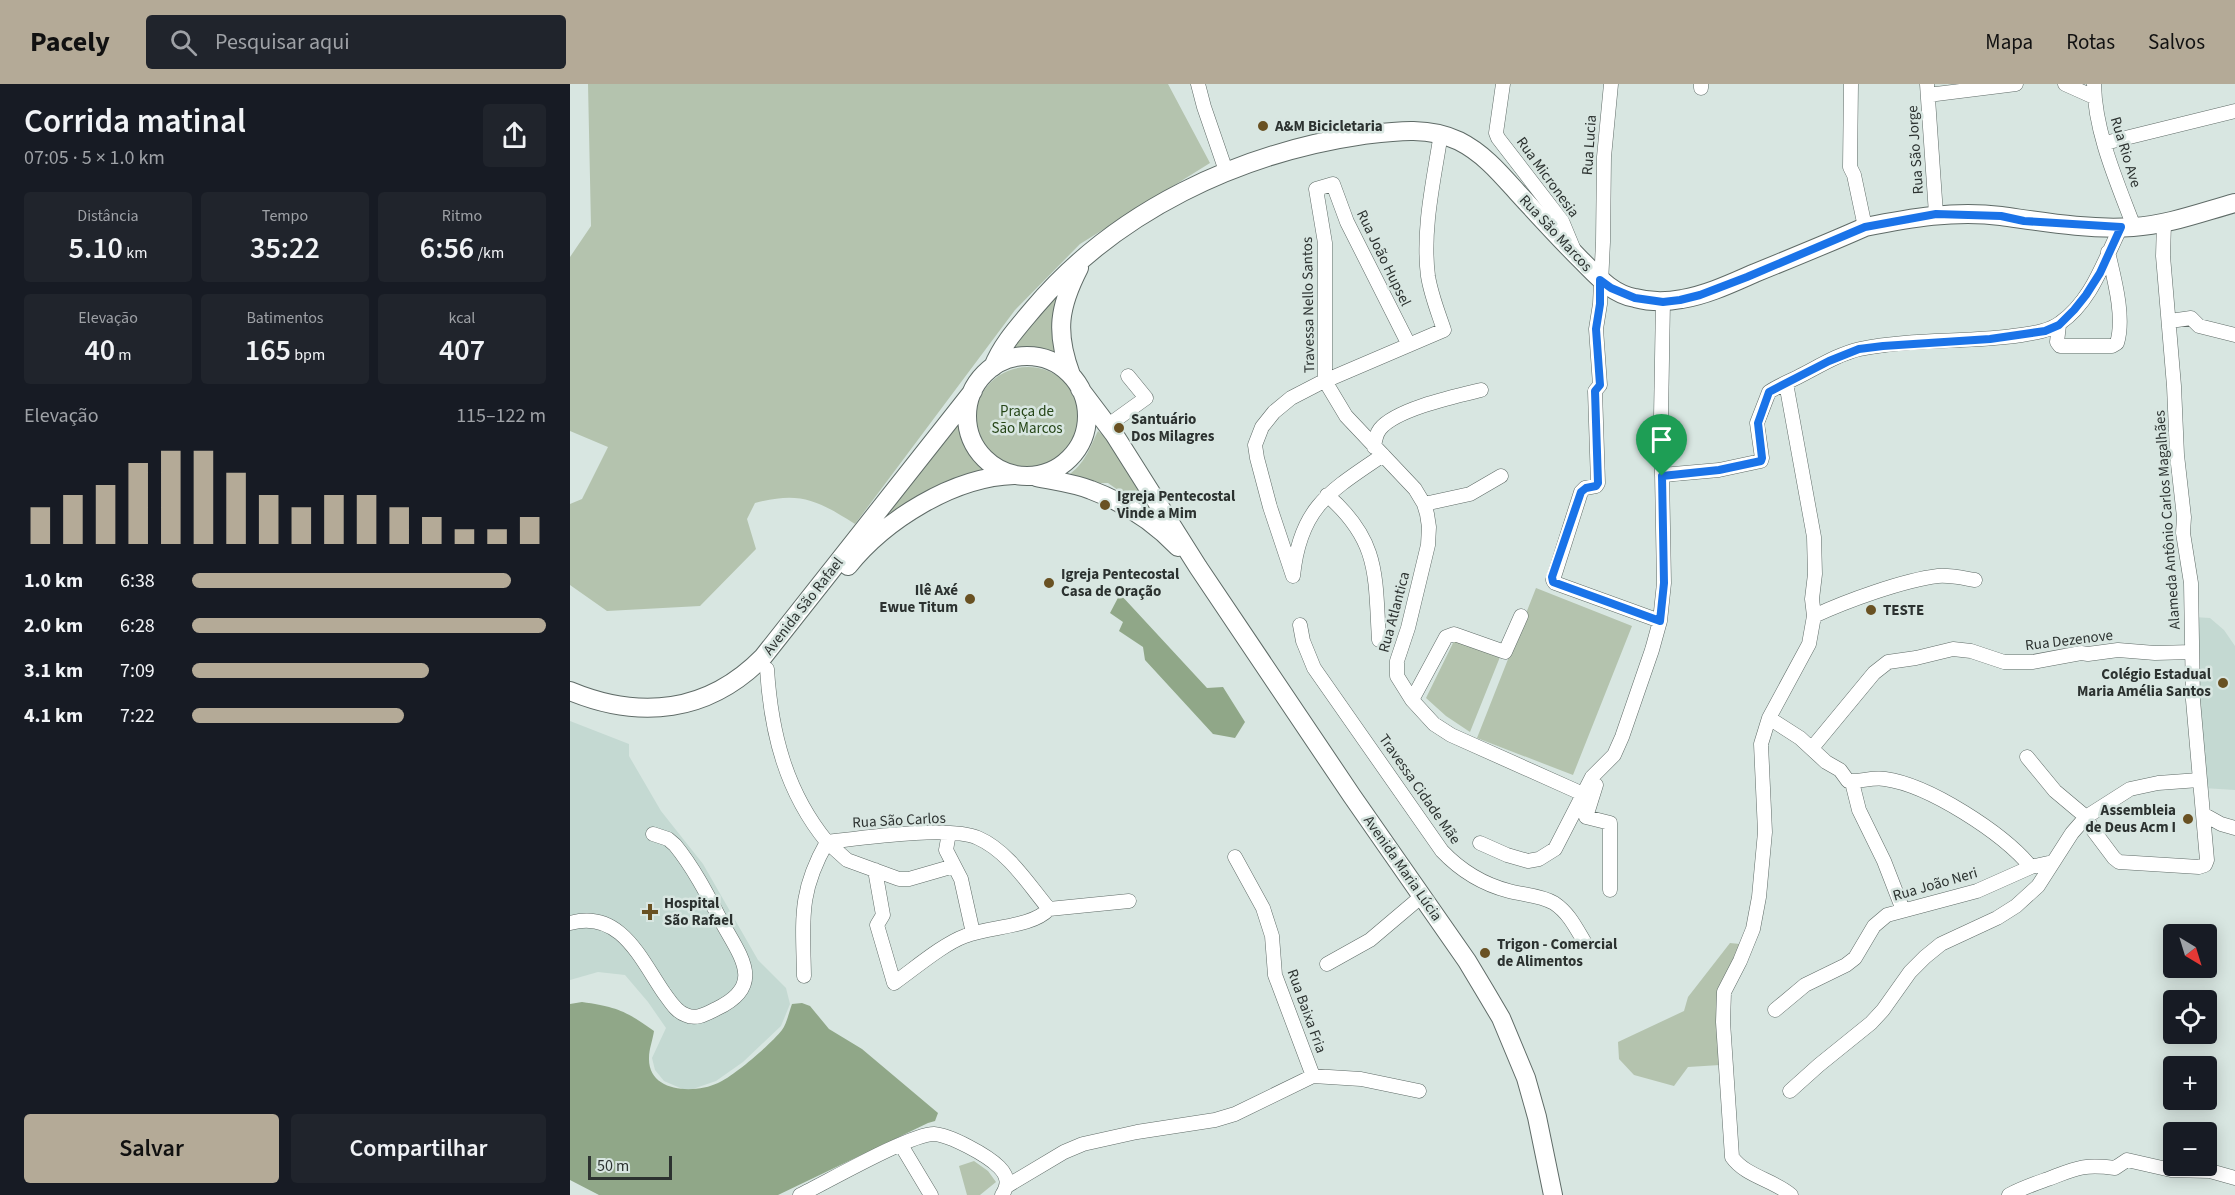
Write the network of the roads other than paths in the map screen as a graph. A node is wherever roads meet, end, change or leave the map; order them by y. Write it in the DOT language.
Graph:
graph roads {
  1 [pos="1198,84"];
  2 [pos="1503,84"];
  3 [pos="1611,84"];
  4 [pos="1851,84"];
  5 [pos="2014,84"];
  6 [pos="2065,84"];
  7 [pos="1928,90"];
  8 [pos="2094,90"];
  9 [pos="2235,111"];
  10 [pos="1441,133"];
  11 [pos="2105,143"];
  12 [pos="1226,171"];
  13 [pos="1333,184"];
  14 [pos="2235,203"];
  15 [pos="1936,214"];
  16 [pos="2164,223"];
  17 [pos="1865,227"];
  18 [pos="2128,227"];
  19 [pos="2108,252"];
  20 [pos="1576,255"];
  21 [pos="1083,261"];
  22 [pos="1600,280"];
  23 [pos="1663,302"];
  24 [pos="2170,321"];
  25 [pos="2059,325"];
  26 [pos="2235,335"];
  27 [pos="1409,345"];
  28 [pos="993,367"];
  29 [pos="1128,376"];
  30 [pos="1325,381"];
  31 [pos="1076,382"];
  32 [pos="1786,383"];
  33 [pos="1481,390"];
  34 [pos="972,391"];
  35 [pos="1114,434"];
  36 [pos="1378,451"];
  37 [pos="1023,476"];
  38 [pos="1501,476"];
  39 [pos="1662,476"];
  40 [pos="1328,495"];
  41 [pos="1424,504"];
  42 [pos="1198,567"];
  43 [pos="1975,580"];
  44 [pos="1521,616"];
  45 [pos="1814,616"];
  46 [pos="1660,621"];
  47 [pos="1300,625"];
  48 [pos="1378,640"];
  49 [pos="2192,652"];
  50 [pos="767,669"];
  51 [pos="570,691"];
  52 [pos="1412,700"];
  53 [pos="570,704"];
  54 [pos="1769,718"];
  55 [pos="1812,748"];
  56 [pos="1614,755"];
  57 [pos="2027,757"];
  58 [pos="2199,780"];
  59 [pos="1852,782"];
  60 [pos="1583,794"];
  61 [pos="2203,814"];
  62 [pos="2086,818"];
  63 [pos="2235,828"];
  64 [pos="949,833"];
  65 [pos="653,834"];
  66 [pos="827,842"];
  67 [pos="1480,843"];
  68 [pos="1235,857"];
  69 [pos="2053,862"];
  70 [pos="954,866"];
  71 [pos="2031,867"];
  72 [pos="875,870"];
  73 [pos="1610,890"];
  74 [pos="1422,896"];
  75 [pos="1129,902"];
  76 [pos="1903,910"];
  77 [pos="1046,912"];
  78 [pos="570,923"];
  79 [pos="973,933"];
  80 [pos="1584,943"];
  81 [pos="1327,964"];
  82 [pos="804,976"];
  83 [pos="1775,1010"];
  84 [pos="1313,1076"];
  85 [pos="1419,1091"];
  86 [pos="1790,1091"];
  87 [pos="901,1144"];
  88 [pos="2235,1178"];
  89 [pos="1005,1190"];
  90 [pos="801,1195"];
  91 [pos="930,1195"];
  92 [pos="1552,1195"];
  93 [pos="1791,1195"];
  94 [pos="2009,1195"];
  1 -- 12 [label="street"];
  2 -- 20 [label="street, Rua Micronesia"];
  3 -- 22 [label="street, Rua Lucia"];
  4 -- 17 [label="street"];
  5 -- 7 [label="street"];
  6 -- 8 [label="street"];
  7 -- 15 [label="street, Rua São Jorge"];
  8 -- 11 [label="street, Rua Rio Ave"];
  9 -- 11 [label="street"];
  10 -- 12 [label="main road, Rua São Marcos"];
  10 -- 20 [label="main road, Rua São Marcos"];
  10 -- 27 [label="street"];
  11 -- 18 [label="street, Rua Rio Ave"];
  12 -- 21 [label="main road, Rua São Marcos"];
  13 -- 27 [label="street, Rua João Hupsel"];
  13 -- 30 [label="street, Travessa Nello Santos"];
  14 -- 16 [label="main road, Rua São Marcos"];
  15 -- 17 [label="main road, Rua São Marcos"];
  15 -- 18 [label="main road, Rua São Marcos"];
  16 -- 18 [label="main road, Rua São Marcos"];
  16 -- 24 [label="street, Alameda Antônio Carlos Magalhães"];
  17 -- 23 [label="main road, Rua São Marcos"];
  18 -- 19 [label="street"];
  19 -- 25 [label="street"];
  19 -- 25 [label="street"];
  20 -- 22 [label="main road, Rua São Marcos"];
  21 -- 28 [label="main road, Rua São Marcos"];
  21 -- 31 [label="main road, Rua São Marcos"];
  22 -- 23 [label="main road, Rua São Marcos"];
  22 -- 46 [label="street, Rua Lucia"];
  23 -- 39 [label="street"];
  24 -- 26 [label="street"];
  24 -- 49 [label="street, Alameda Antônio Carlos Magalhães"];
  25 -- 32 [label="street"];
  27 -- 30 [label="street"];
  28 -- 31 [label="main road"];
  28 -- 34 [label="main road"];
  29 -- 35 [label="street"];
  30 -- 36 [label="street, Travessa Nello Santos"];
  30 -- 40 [label="street"];
  31 -- 35 [label="main road, Avenida Maria Lúcia"];
  31 -- 37 [label="main road"];
  32 -- 39 [label="street"];
  32 -- 45 [label="street"];
  33 -- 36 [label="street"];
  34 -- 37 [label="main road"];
  34 -- 51 [label="main road, Avenida São Rafael"];
  35 -- 42 [label="main road, Avenida Maria Lúcia"];
  36 -- 40 [label="street"];
  36 -- 41 [label="street, Rua Atlantica"];
  37 -- 42 [label="main road, Avenida Maria Lúcia"];
  37 -- 50 [label="main road, Avenida São Rafael"];
  38 -- 41 [label="street"];
  39 -- 46 [label="street"];
  40 -- 48 [label="street"];
  41 -- 52 [label="street, Rua Atlantica"];
  42 -- 74 [label="main road, Avenida Maria Lúcia"];
  43 -- 45 [label="street"];
  44 -- 52 [label="street"];
  45 -- 54 [label="street"];
  46 -- 56 [label="street"];
  47 -- 80 [label="street, Travessa Cidade Mãe"];
  49 -- 55 [label="street, Rua Dezenove"];
  49 -- 58 [label="street, Alameda Antônio Carlos Magalhães"];
  50 -- 53 [label="main road, Avenida São Rafael"];
  50 -- 66 [label="street"];
  52 -- 60 [label="street, Rua Atlantica"];
  54 -- 55 [label="street"];
  54 -- 93 [label="street"];
  55 -- 59 [label="street"];
  56 -- 60 [label="street"];
  56 -- 73 [label="street"];
  57 -- 62 [label="street"];
  58 -- 61 [label="street, Alameda Antônio Carlos Magalhães"];
  58 -- 62 [label="street"];
  59 -- 71 [label="street"];
  59 -- 76 [label="street"];
  60 -- 67 [label="street"];
  61 -- 62 [label="street, Alameda Antônio Carlos Magalhães"];
  61 -- 63 [label="street"];
  62 -- 69 [label="street"];
  64 -- 66 [label="street, Rua São Carlos"];
  64 -- 70 [label="street"];
  64 -- 77 [label="street, Rua São Carlos"];
  65 -- 78 [label="street"];
  66 -- 72 [label="street"];
  66 -- 82 [label="street"];
  68 -- 84 [label="street, Rua Baixa Fria"];
  69 -- 71 [label="street, Rua João Neri"];
  69 -- 86 [label="street"];
  70 -- 72 [label="street"];
  70 -- 79 [label="street"];
  71 -- 76 [label="street, Rua João Neri"];
  72 -- 79 [label="street"];
  74 -- 81 [label="street"];
  74 -- 92 [label="main road, Avenida Maria Lúcia"];
  75 -- 77 [label="street"];
  76 -- 83 [label="street, Rua João Neri"];
  77 -- 79 [label="street"];
  84 -- 85 [label="street"];
  84 -- 89 [label="street"];
  87 -- 89 [label="street"];
  87 -- 90 [label="street"];
  87 -- 91 [label="street"];
  88 -- 94 [label="street"];
}
